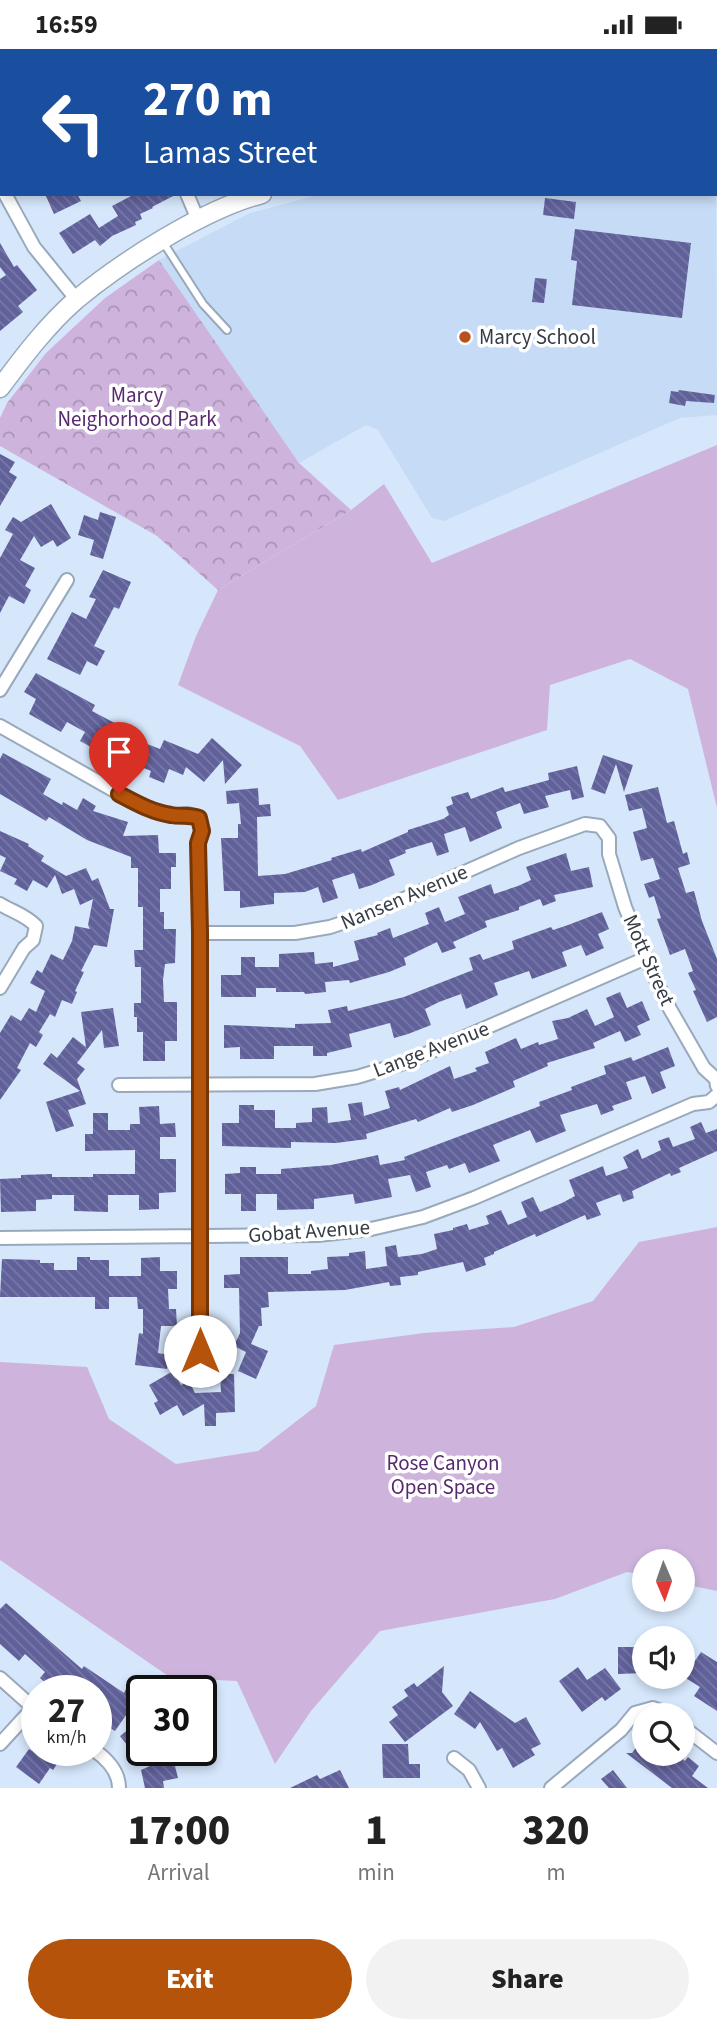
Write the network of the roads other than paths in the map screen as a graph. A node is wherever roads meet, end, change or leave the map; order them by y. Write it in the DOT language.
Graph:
graph roads {
  1 [pos="6,196"];
  2 [pos="188,196"];
  3 [pos="257,196"];
  4 [pos="198,220"];
  5 [pos="162,241"];
  6 [pos="77,300"];
  7 [pos="227,330"];
  8 [pos="0,388"];
  9 [pos="66,580"];
  10 [pos="0,690"];
  11 [pos="0,726"];
  12 [pos="600,826"];
  13 [pos="0,904"];
  14 [pos="200,933"];
  15 [pos="646,958"];
  16 [pos="0,988"];
  17 [pos="119,1085"];
  18 [pos="200,1085"];
  19 [pos="717,1086"];
  20 [pos="717,1095"];
  21 [pos="200,1237"];
  22 [pos="0,1238"];
  23 [pos="200,1351"];
  24 [pos="0,1678"];
  25 [pos="21,1697"];
  26 [pos="632,1717"];
  27 [pos="21,1723"];
  28 [pos="695,1736"];
  29 [pos="0,1744"];
  30 [pos="717,1753"];
  31 [pos="453,1758"];
  32 [pos="112,1766"];
  33 [pos="119,1788"];
  34 [pos="479,1788"];
  35 [pos="551,1788"];
  1 -- 6 [label="street"];
  2 -- 4 [label="street"];
  3 -- 4 [label="street"];
  4 -- 5 [label="street"];
  5 -- 6 [label="street"];
  5 -- 7 [label="lane"];
  6 -- 8 [label="street"];
  9 -- 10 [label="street"];
  11 -- 14 [label="street"];
  12 -- 14 [label="street, Nansen Avenue"];
  12 -- 15 [label="street, Mott Street"];
  13 -- 16 [label="street"];
  14 -- 18 [label="street"];
  15 -- 18 [label="street, Lange Avenue"];
  15 -- 19 [label="street, Mott Street"];
  17 -- 18 [label="street, Lange Avenue"];
  18 -- 21 [label="street"];
  20 -- 21 [label="street, Gobat Avenue"];
  21 -- 22 [label="street, Gobat Avenue"];
  21 -- 23 [label="street"];
  24 -- 25 [label="street"];
  26 -- 35 [label="street"];
  27 -- 29 [label="street"];
  28 -- 30 [label="street"];
  31 -- 34 [label="street"];
  32 -- 33 [label="street"];
}
